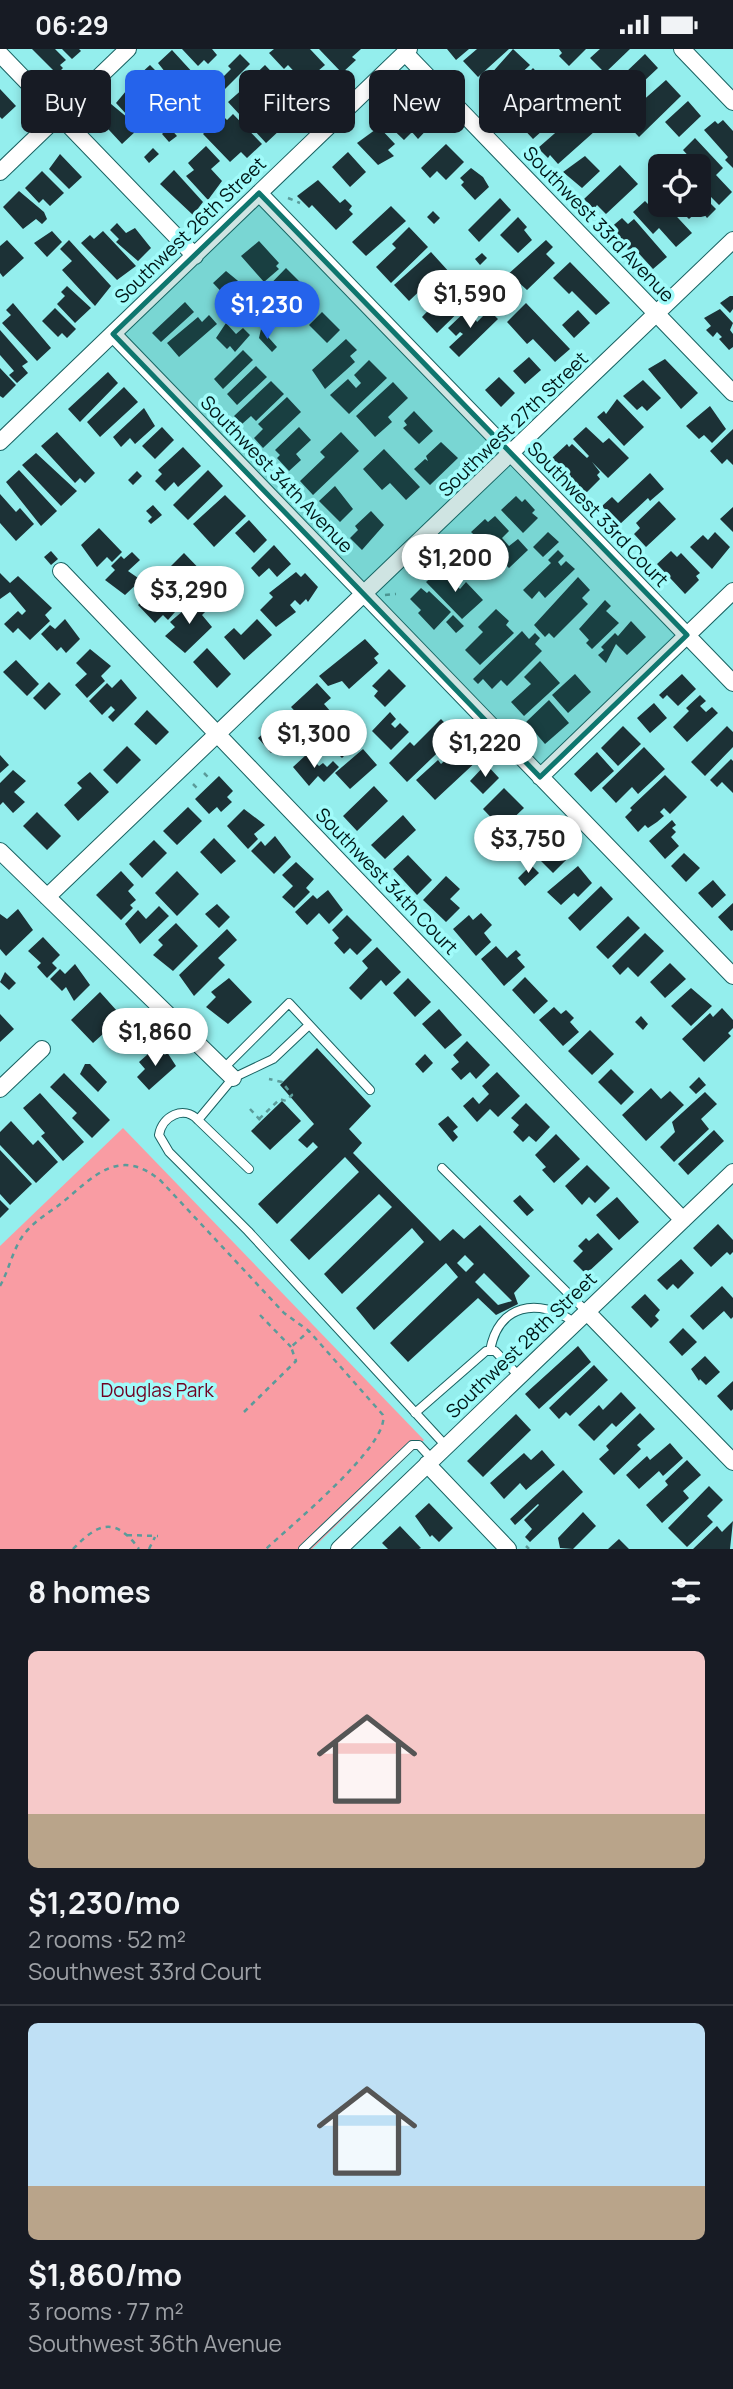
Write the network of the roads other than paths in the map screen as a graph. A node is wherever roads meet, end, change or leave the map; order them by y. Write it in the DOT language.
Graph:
graph roads {
  1 [pos="128,49"];
  2 [pos="682,49"];
  3 [pos="407,51"];
  4 [pos="0,54"];
  5 [pos="106,70"];
  6 [pos="21,75"];
  7 [pos="733,102"];
  8 [pos="41,133"];
  9 [pos="77,133"];
  10 [pos="0,172"];
  11 [pos="259,193"];
  12 [pos="733,240"];
  13 [pos="195,256"];
  14 [pos="657,314"];
  15 [pos="113,334"];
  16 [pos="733,393"];
  17 [pos="0,442"];
  18 [pos="512,455"];
  19 [pos="61,571"];
  20 [pos="733,591"];
  21 [pos="364,594"];
  22 [pos="687,635"];
  23 [pos="733,683"];
  24 [pos="217,734"];
  25 [pos="540,776"];
  26 [pos="0,851"];
  27 [pos="47,897"];
  28 [pos="733,975"];
  29 [pos="309,1025"];
  30 [pos="42,1049"];
  31 [pos="228,1073"];
  32 [pos="0,1089"];
  33 [pos="370,1090"];
  34 [pos="198,1120"];
  35 [pos="442,1168"];
  36 [pos="248,1169"];
  37 [pos="733,1173"];
  38 [pos="683,1220"];
  39 [pos="586,1311"];
  40 [pos="574,1322"];
  41 [pos="490,1351"];
  42 [pos="518,1375"];
  43 [pos="415,1413"];
  44 [pos="446,1446"];
  45 [pos="429,1462"];
  46 [pos="733,1462"];
  47 [pos="303,1549"];
  48 [pos="339,1549"];
  49 [pos="508,1549"];
  1 -- 5 [label="street"];
  2 -- 7 [label="street"];
  3 -- 11 [label="street, Southwest 26th Street"];
  3 -- 14 [label="street, Southwest 33rd Avenue"];
  4 -- 6 [label="street"];
  8 -- 10 [label="street"];
  9 -- 13 [label="street"];
  11 -- 13 [label="street, Southwest 26th Street"];
  11 -- 18 [label="street, Southwest 33rd Court"];
  12 -- 14 [label="street, Southwest 27th Street"];
  13 -- 15 [label="street, Southwest 26th Street"];
  14 -- 16 [label="street, Southwest 33rd Avenue"];
  14 -- 18 [label="street, Southwest 27th Street"];
  15 -- 17 [label="street, Southwest 26th Street"];
  15 -- 21 [label="street, Southwest 34th Avenue"];
  18 -- 21 [label="street, Southwest 27th Street"];
  18 -- 22 [label="street, Southwest 33rd Court"];
  19 -- 24 [label="street, Southwest 34th Court"];
  20 -- 22 [label="street"];
  21 -- 24 [label="street, Southwest 27th Street"];
  21 -- 25 [label="street, Southwest 34th Avenue"];
  22 -- 23 [label="street, Southwest 33rd Court"];
  22 -- 25 [label="street"];
  24 -- 27 [label="street, Southwest 27th Street"];
  24 -- 38 [label="street, Southwest 34th Court"];
  25 -- 28 [label="street, Southwest 34th Avenue"];
  26 -- 27 [label="street"];
  27 -- 31 [label="street"];
  29 -- 31 [label="lane"];
  29 -- 31 [label="lane"];
  29 -- 33 [label="lane"];
  30 -- 32 [label="street"];
  31 -- 34 [label="lane"];
  34 -- 36 [label="lane"];
  34 -- 43 [label="lane"];
  35 -- 39 [label="lane"];
  37 -- 38 [label="street, Southwest 28th Street"];
  38 -- 39 [label="street, Southwest 28th Street"];
  39 -- 40 [label="street, Southwest 28th Street"];
  39 -- 46 [label="street"];
  40 -- 41 [label="lane"];
  40 -- 42 [label="street, Southwest 28th Street"];
  41 -- 42 [label="lane"];
  41 -- 43 [label="lane"];
  42 -- 44 [label="street, Southwest 28th Street"];
  43 -- 44 [label="lane"];
  44 -- 45 [label="street, Southwest 28th Street"];
  45 -- 47 [label="lane"];
  45 -- 48 [label="street, Southwest 28th Street"];
  45 -- 49 [label="street"];
}
